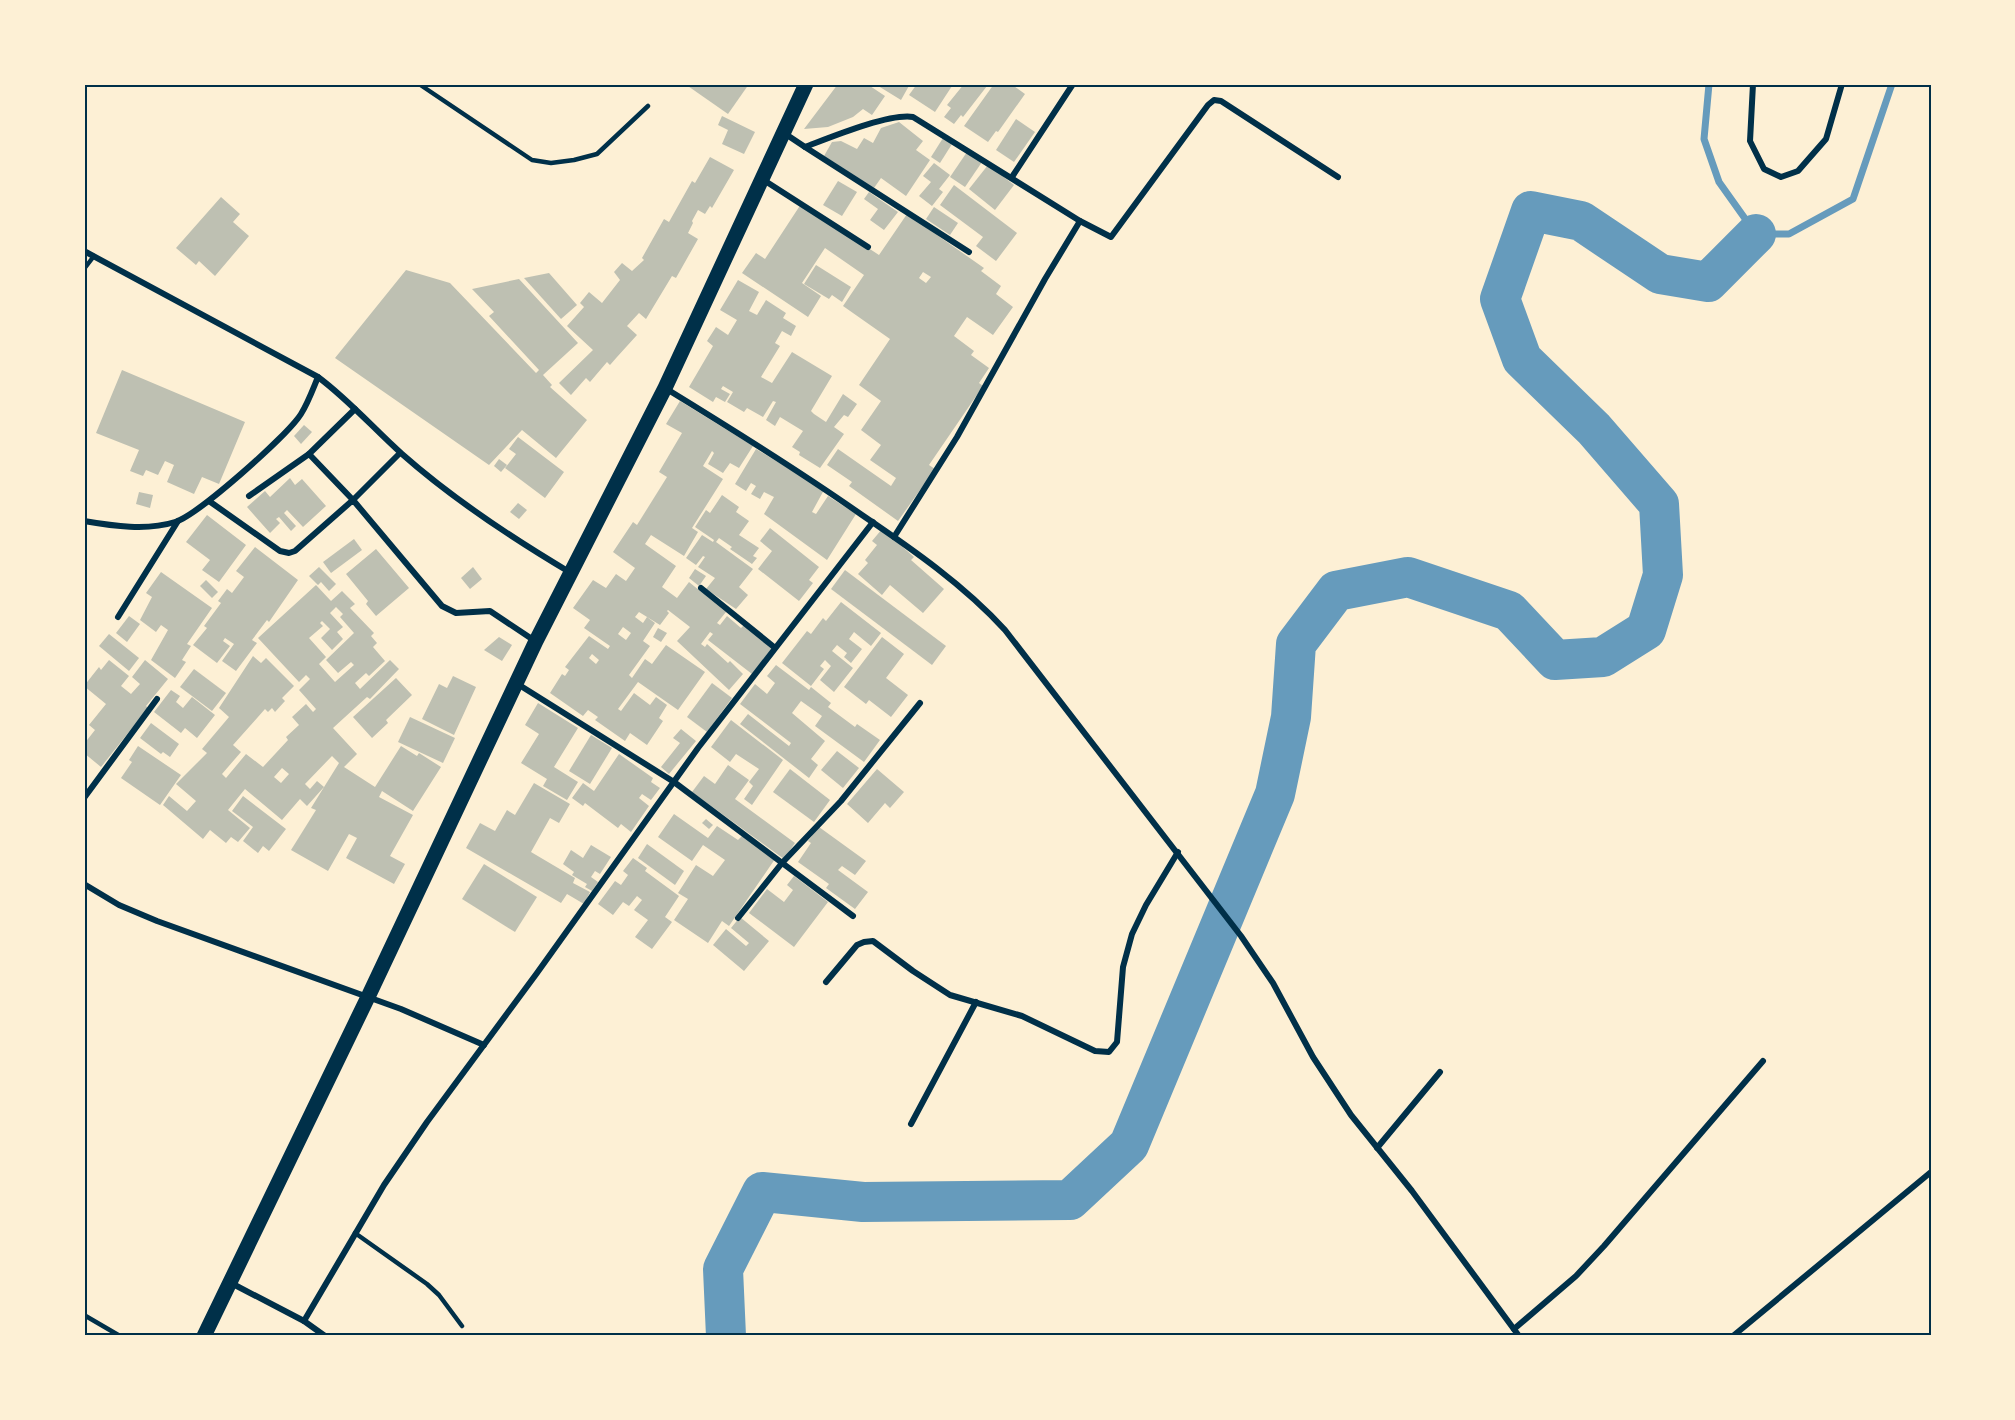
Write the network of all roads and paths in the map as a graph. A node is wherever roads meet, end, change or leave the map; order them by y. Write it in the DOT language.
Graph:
graph roads {
  1 [pos="419,84"];
  2 [pos="806,84"];
  3 [pos="1073,84"];
  4 [pos="1753,84"];
  5 [pos="1842,84"];
  6 [pos="648,106"];
  7 [pos="784,132"];
  8 [pos="805,147"];
  9 [pos="1012,177"];
  10 [pos="1338,177"];
  11 [pos="762,179"];
  12 [pos="1080,221"];
  13 [pos="868,247"];
  14 [pos="84,251"];
  15 [pos="969,252"];
  16 [pos="94,256"];
  17 [pos="84,269"];
  18 [pos="318,377"];
  19 [pos="665,388"];
  20 [pos="355,409"];
  21 [pos="400,453"];
  22 [pos="309,454"];
  23 [pos="249,496"];
  24 [pos="353,500"];
  25 [pos="208,501"];
  26 [pos="84,521"];
  27 [pos="178,521"];
  28 [pos="873,522"];
  29 [pos="894,537"];
  30 [pos="571,573"];
  31 [pos="701,588"];
  32 [pos="118,616"];
  33 [pos="536,641"];
  34 [pos="774,647"];
  35 [pos="516,682"];
  36 [pos="157,699"];
  37 [pos="920,703"];
  38 [pos="674,782"];
  39 [pos="84,798"];
  40 [pos="1178,852"];
  41 [pos="782,863"];
  42 [pos="84,884"];
  43 [pos="854,916"];
  44 [pos="738,918"];
  45 [pos="826,982"];
  46 [pos="368,997"];
  47 [pos="976,1002"];
  48 [pos="484,1045"];
  49 [pos="1763,1061"];
  50 [pos="1440,1072"];
  51 [pos="911,1124"];
  52 [pos="1377,1148"];
  53 [pos="1931,1172"];
  54 [pos="355,1233"];
  55 [pos="231,1283"];
  56 [pos="84,1315"];
  57 [pos="304,1321"];
  58 [pos="462,1326"];
  59 [pos="1514,1329"];
  60 [pos="120,1336"];
  61 [pos="204,1336"];
  62 [pos="325,1336"];
  63 [pos="1519,1336"];
  64 [pos="1734,1336"];
  1 -- 6 [label="lane"];
  2 -- 7 [label="main road"];
  3 -- 9 [label="street"];
  4 -- 5 [label="street"];
  7 -- 8 [label="street"];
  7 -- 11 [label="main road"];
  8 -- 9 [label="street"];
  8 -- 15 [label="street"];
  9 -- 12 [label="street"];
  10 -- 12 [label="street"];
  11 -- 13 [label="street"];
  11 -- 19 [label="main road"];
  12 -- 29 [label="street"];
  14 -- 16 [label="street"];
  16 -- 17 [label="lane"];
  16 -- 18 [label="street"];
  18 -- 20 [label="street"];
  18 -- 25 [label="street"];
  19 -- 28 [label="street"];
  19 -- 30 [label="main road"];
  20 -- 21 [label="street"];
  20 -- 22 [label="street"];
  21 -- 24 [label="street"];
  21 -- 30 [label="street"];
  22 -- 23 [label="street"];
  22 -- 24 [label="street"];
  24 -- 25 [label="street"];
  24 -- 33 [label="street"];
  25 -- 27 [label="street"];
  26 -- 27 [label="street"];
  27 -- 32 [label="street"];
  28 -- 29 [label="street"];
  28 -- 34 [label="street"];
  29 -- 40 [label="street"];
  30 -- 33 [label="main road"];
  31 -- 34 [label="street"];
  33 -- 35 [label="main road"];
  34 -- 38 [label="street"];
  35 -- 38 [label="street"];
  35 -- 46 [label="main road"];
  36 -- 39 [label="street"];
  37 -- 41 [label="street"];
  38 -- 41 [label="street"];
  38 -- 48 [label="street"];
  40 -- 47 [label="street"];
  40 -- 52 [label="street"];
  41 -- 43 [label="street"];
  41 -- 44 [label="street"];
  42 -- 46 [label="street"];
  45 -- 47 [label="street"];
  46 -- 48 [label="street"];
  46 -- 55 [label="main road"];
  47 -- 51 [label="street"];
  48 -- 54 [label="street"];
  49 -- 59 [label="street"];
  50 -- 52 [label="street"];
  52 -- 59 [label="street"];
  53 -- 64 [label="street"];
  54 -- 57 [label="street"];
  54 -- 58 [label="lane"];
  55 -- 57 [label="street"];
  55 -- 61 [label="main road"];
  56 -- 60 [label="lane"];
  57 -- 62 [label="street"];
  59 -- 63 [label="street"];
}
